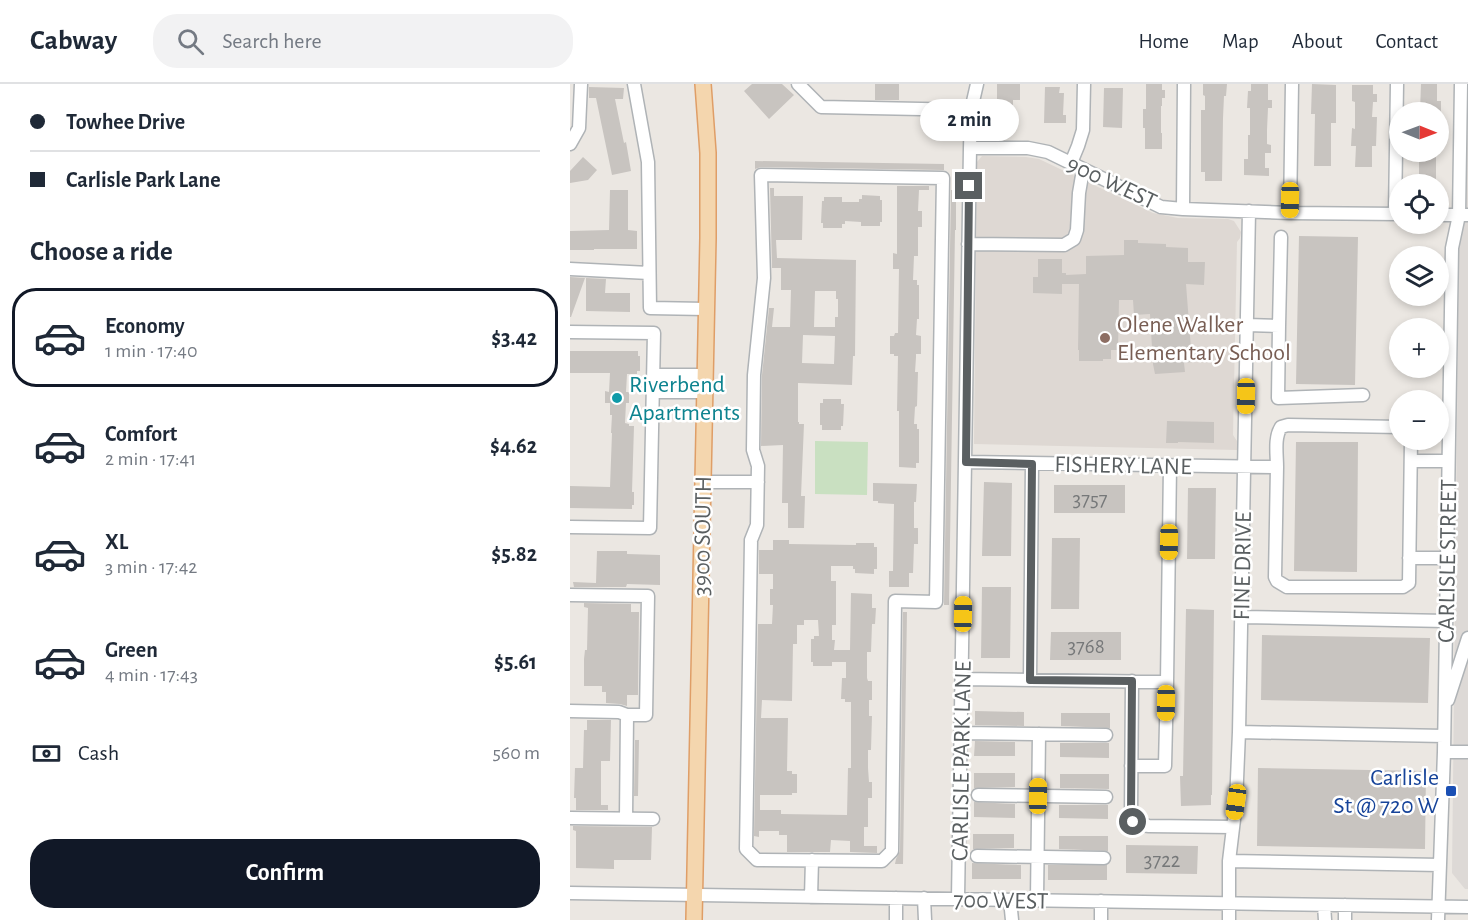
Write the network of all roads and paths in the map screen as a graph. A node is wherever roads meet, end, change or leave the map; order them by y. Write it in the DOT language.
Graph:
graph roads {
  1 [pos="580,84"];
  2 [pos="634,84"];
  3 [pos="703,84"];
  4 [pos="798,84"];
  5 [pos="977,84"];
  6 [pos="1084,84"];
  7 [pos="1184,84"];
  8 [pos="1292,84"];
  9 [pos="1397,84"];
  10 [pos="1461,84"];
  11 [pos="971,110"];
  12 [pos="1464,115"];
  13 [pos="570,144"];
  14 [pos="970,148"];
  15 [pos="1071,163"];
  16 [pos="1083,170"];
  17 [pos="1397,174"];
  18 [pos="1183,209"];
  19 [pos="1249,212"];
  20 [pos="1290,213"];
  21 [pos="1389,214"];
  22 [pos="1464,215"];
  23 [pos="1281,237"];
  24 [pos="968,244"];
  25 [pos="570,269"];
  26 [pos="649,273"];
  27 [pos="706,309"];
  28 [pos="1247,325"];
  29 [pos="1279,326"];
  30 [pos="570,332"];
  31 [pos="654,375"];
  32 [pos="705,375"];
  33 [pos="653,392"];
  34 [pos="705,392"];
  35 [pos="1363,395"];
  36 [pos="1389,427"];
  37 [pos="1411,450"];
  38 [pos="1412,461"];
  39 [pos="1448,461"];
  40 [pos="966,462"];
  41 [pos="1032,464"];
  42 [pos="1170,466"];
  43 [pos="1244,466"];
  44 [pos="1276,467"];
  45 [pos="703,482"];
  46 [pos="758,482"];
  47 [pos="570,527"];
  48 [pos="1409,558"];
  49 [pos="1446,558"];
  50 [pos="570,595"];
  51 [pos="1241,617"];
  52 [pos="1446,621"];
  53 [pos="1446,635"];
  54 [pos="1468,637"];
  55 [pos="962,679"];
  56 [pos="1030,680"];
  57 [pos="1132,681"];
  58 [pos="1167,682"];
  59 [pos="570,711"];
  60 [pos="1444,712"];
  61 [pos="627,715"];
  62 [pos="1239,732"];
  63 [pos="962,734"];
  64 [pos="1039,734"];
  65 [pos="1106,735"];
  66 [pos="1444,736"];
  67 [pos="1444,752"];
  68 [pos="1468,752"];
  69 [pos="1131,766"];
  70 [pos="978,795"];
  71 [pos="1038,796"];
  72 [pos="1106,797"];
  73 [pos="570,818"];
  74 [pos="626,818"];
  75 [pos="653,819"];
  76 [pos="1233,827"];
  77 [pos="977,856"];
  78 [pos="1037,857"];
  79 [pos="1104,858"];
  80 [pos="812,860"];
  81 [pos="1229,861"];
  82 [pos="1440,865"];
  83 [pos="570,893"];
  84 [pos="695,895"];
  85 [pos="811,897"];
  86 [pos="896,898"];
  87 [pos="924,898"];
  88 [pos="958,899"];
  89 [pos="1010,900"];
  90 [pos="1037,900"];
  91 [pos="1101,901"];
  92 [pos="1228,903"];
  93 [pos="1324,905"];
  94 [pos="1345,905"];
  95 [pos="1438,907"];
  96 [pos="1468,907"];
  97 [pos="694,920"];
  98 [pos="896,920"];
  99 [pos="925,920"];
  100 [pos="1012,920"];
  101 [pos="1101,920"];
  102 [pos="1229,920"];
  103 [pos="1324,920"];
  104 [pos="1345,920"];
  105 [pos="1438,920"];
  1 -- 13 [label="street"];
  2 -- 26 [label="street"];
  3 -- 27 [label="main road, 3900 SOUTH"];
  4 -- 11 [label="street"];
  5 -- 11 [label="street, CARLISLE PARK LANE"];
  6 -- 15 [label="street"];
  7 -- 18 [label="street"];
  8 -- 20 [label="street"];
  9 -- 17 [label="street"];
  10 -- 12 [label="street, CARLISLE STREET"];
  11 -- 14 [label="street, CARLISLE PARK LANE"];
  12 -- 22 [label="street, CARLISLE STREET"];
  14 -- 15 [label="street, 900 WEST"];
  14 -- 24 [label="street, CARLISLE PARK LANE"];
  15 -- 16 [label="street, 900 WEST"];
  16 -- 18 [label="street, 900 WEST"];
  16 -- 24 [label="street"];
  18 -- 19 [label="street, 900 WEST"];
  19 -- 20 [label="street, 900 WEST"];
  19 -- 28 [label="street, FINE DRIVE"];
  20 -- 21 [label="street, 900 WEST"];
  22 -- 39 [label="street, CARLISLE STREET"];
  23 -- 29 [label="street"];
  24 -- 40 [label="street, CARLISLE PARK LANE"];
  25 -- 26 [label="street"];
  26 -- 27 [label="street"];
  27 -- 32 [label="main road, 3900 SOUTH"];
  28 -- 29 [label="street"];
  28 -- 43 [label="street, FINE DRIVE"];
  29 -- 35 [label="street"];
  30 -- 31 [label="street"];
  31 -- 32 [label="street"];
  31 -- 33 [label="street"];
  32 -- 34 [label="main road, 3900 SOUTH"];
  33 -- 34 [label="street"];
  33 -- 47 [label="street"];
  34 -- 45 [label="main road, 3900 SOUTH"];
  36 -- 44 [label="street"];
  37 -- 38 [label="street"];
  38 -- 39 [label="street"];
  38 -- 48 [label="street"];
  39 -- 49 [label="street, CARLISLE STREET"];
  40 -- 41 [label="street, FISHERY LANE"];
  40 -- 55 [label="street, CARLISLE PARK LANE"];
  41 -- 42 [label="street, FISHERY LANE"];
  41 -- 56 [label="street"];
  42 -- 43 [label="street, FISHERY LANE"];
  42 -- 58 [label="street"];
  43 -- 44 [label="street, FISHERY LANE"];
  43 -- 51 [label="street, FINE DRIVE"];
  44 -- 48 [label="street"];
  45 -- 46 [label="street"];
  45 -- 84 [label="main road, 3900 SOUTH"];
  46 -- 80 [label="street"];
  46 -- 80 [label="street"];
  48 -- 49 [label="street"];
  49 -- 52 [label="street, CARLISLE STREET"];
  50 -- 61 [label="street"];
  51 -- 52 [label="street"];
  51 -- 62 [label="street, FINE DRIVE"];
  52 -- 53 [label="street, CARLISLE STREET"];
  53 -- 54 [label="street"];
  53 -- 60 [label="street, CARLISLE STREET"];
  54 -- 60 [label="street"];
  55 -- 56 [label="street"];
  55 -- 63 [label="street, CARLISLE PARK LANE"];
  56 -- 57 [label="street"];
  57 -- 58 [label="street"];
  57 -- 69 [label="street"];
  58 -- 69 [label="street"];
  59 -- 61 [label="street"];
  60 -- 66 [label="street, CARLISLE STREET"];
  61 -- 74 [label="street"];
  62 -- 66 [label="street"];
  62 -- 76 [label="street, FINE DRIVE"];
  63 -- 64 [label="street"];
  63 -- 88 [label="street, CARLISLE PARK LANE"];
  64 -- 65 [label="street"];
  64 -- 71 [label="street"];
  66 -- 67 [label="street, CARLISLE STREET"];
  67 -- 68 [label="street"];
  67 -- 82 [label="street, CARLISLE STREET"];
  69 -- 76 [label="street"];
  70 -- 71 [label="street"];
  71 -- 72 [label="street"];
  71 -- 78 [label="street"];
  73 -- 74 [label="street"];
  74 -- 75 [label="street"];
  76 -- 81 [label="street, FINE DRIVE"];
  77 -- 78 [label="street"];
  78 -- 79 [label="street"];
  78 -- 90 [label="street"];
  80 -- 85 [label="street"];
  81 -- 82 [label="street"];
  81 -- 92 [label="street, FINE DRIVE"];
  82 -- 95 [label="street, CARLISLE STREET"];
  83 -- 84 [label="street, 700 WEST"];
  84 -- 85 [label="street, 700 WEST"];
  84 -- 97 [label="main road, 3900 SOUTH"];
  85 -- 86 [label="street, 700 WEST"];
  86 -- 87 [label="street, 700 WEST"];
  86 -- 98 [label="street"];
  87 -- 88 [label="street, 700 WEST"];
  87 -- 99 [label="street"];
  88 -- 89 [label="street, 700 WEST"];
  89 -- 90 [label="street, 700 WEST"];
  89 -- 100 [label="street"];
  90 -- 91 [label="street, 700 WEST"];
  91 -- 92 [label="street, 700 WEST"];
  91 -- 101 [label="street"];
  92 -- 93 [label="street, 700 WEST"];
  92 -- 102 [label="street, FINE DRIVE"];
  93 -- 94 [label="street, 700 WEST"];
  93 -- 103 [label="street"];
  94 -- 95 [label="street, 700 WEST"];
  94 -- 104 [label="street"];
  95 -- 96 [label="street, 700 WEST"];
  95 -- 105 [label="street, CARLISLE STREET"];
}
